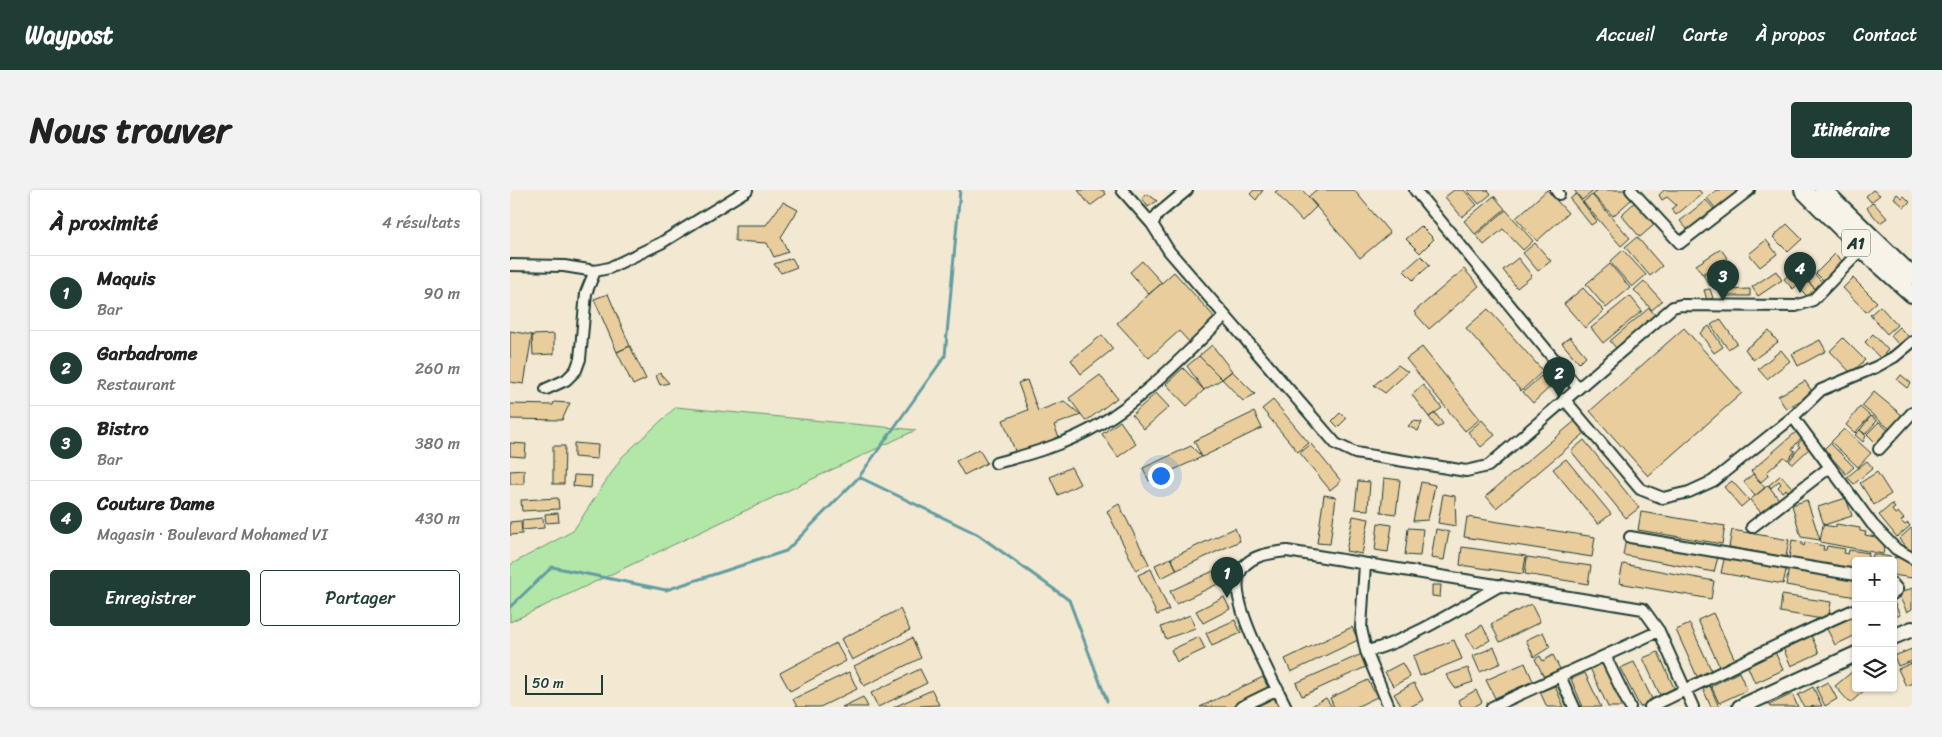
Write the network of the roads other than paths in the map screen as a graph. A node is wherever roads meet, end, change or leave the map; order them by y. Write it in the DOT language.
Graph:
graph roads {
  1 [pos="747,190"];
  2 [pos="1122,190"];
  3 [pos="1187,190"];
  4 [pos="1415,190"];
  5 [pos="1631,190"];
  6 [pos="1749,190"];
  7 [pos="1803,190"];
  8 [pos="1827,191"];
  9 [pos="1152,224"];
  10 [pos="1862,249"];
  11 [pos="510,265"];
  12 [pos="595,271"];
  13 [pos="1912,276"];
  14 [pos="1912,294"];
  15 [pos="1225,316"];
  16 [pos="1912,342"];
  17 [pos="1578,387"];
  18 [pos="546,389"];
  19 [pos="1564,399"];
  20 [pos="1912,413"];
  21 [pos="1793,417"];
  22 [pos="1879,449"];
  23 [pos="996,463"];
  24 [pos="1830,466"];
  25 [pos="1752,527"];
  26 [pos="1630,537"];
  27 [pos="1912,558"];
  28 [pos="1364,564"];
  29 [pos="1852,575"];
  30 [pos="1501,585"];
  31 [pos="1852,612"];
  32 [pos="1912,629"];
  33 [pos="1659,631"];
  34 [pos="1897,635"];
  35 [pos="1366,651"];
  36 [pos="1605,656"];
  37 [pos="1852,656"];
  38 [pos="1560,676"];
  39 [pos="1278,689"];
  40 [pos="1686,692"];
  41 [pos="1241,707"];
  42 [pos="1286,707"];
  43 [pos="1389,707"];
  44 [pos="1492,707"];
  45 [pos="1574,707"];
  46 [pos="1630,707"];
  47 [pos="1650,707"];
  48 [pos="1693,707"];
  49 [pos="1740,707"];
  1 -- 12 [label="street"];
  2 -- 9 [label="street"];
  3 -- 9 [label="street"];
  4 -- 17 [label="street"];
  5 -- 6 [label="street"];
  7 -- 10 [label="main road, A1"];
  8 -- 13 [label="main road, A1"];
  9 -- 15 [label="street"];
  10 -- 14 [label="main road, A1"];
  10 -- 17 [label="street"];
  11 -- 12 [label="street"];
  12 -- 18 [label="street"];
  15 -- 19 [label="street"];
  15 -- 23 [label="street"];
  16 -- 21 [label="street"];
  17 -- 19 [label="street"];
  19 -- 21 [label="street"];
  20 -- 22 [label="street"];
  21 -- 24 [label="street"];
  24 -- 25 [label="street"];
  24 -- 27 [label="street"];
  26 -- 29 [label="street"];
  28 -- 30 [label="street"];
  28 -- 35 [label="street"];
  28 -- 39 [label="street"];
  30 -- 33 [label="street"];
  30 -- 35 [label="street"];
  31 -- 40 [label="street"];
  32 -- 34 [label="street"];
  33 -- 36 [label="street"];
  33 -- 40 [label="street"];
  35 -- 43 [label="street"];
  36 -- 38 [label="street"];
  36 -- 46 [label="street"];
  37 -- 49 [label="street"];
  38 -- 44 [label="street"];
  38 -- 45 [label="street"];
  39 -- 41 [label="street"];
  39 -- 42 [label="street"];
  40 -- 47 [label="street"];
  40 -- 48 [label="street"];
}
